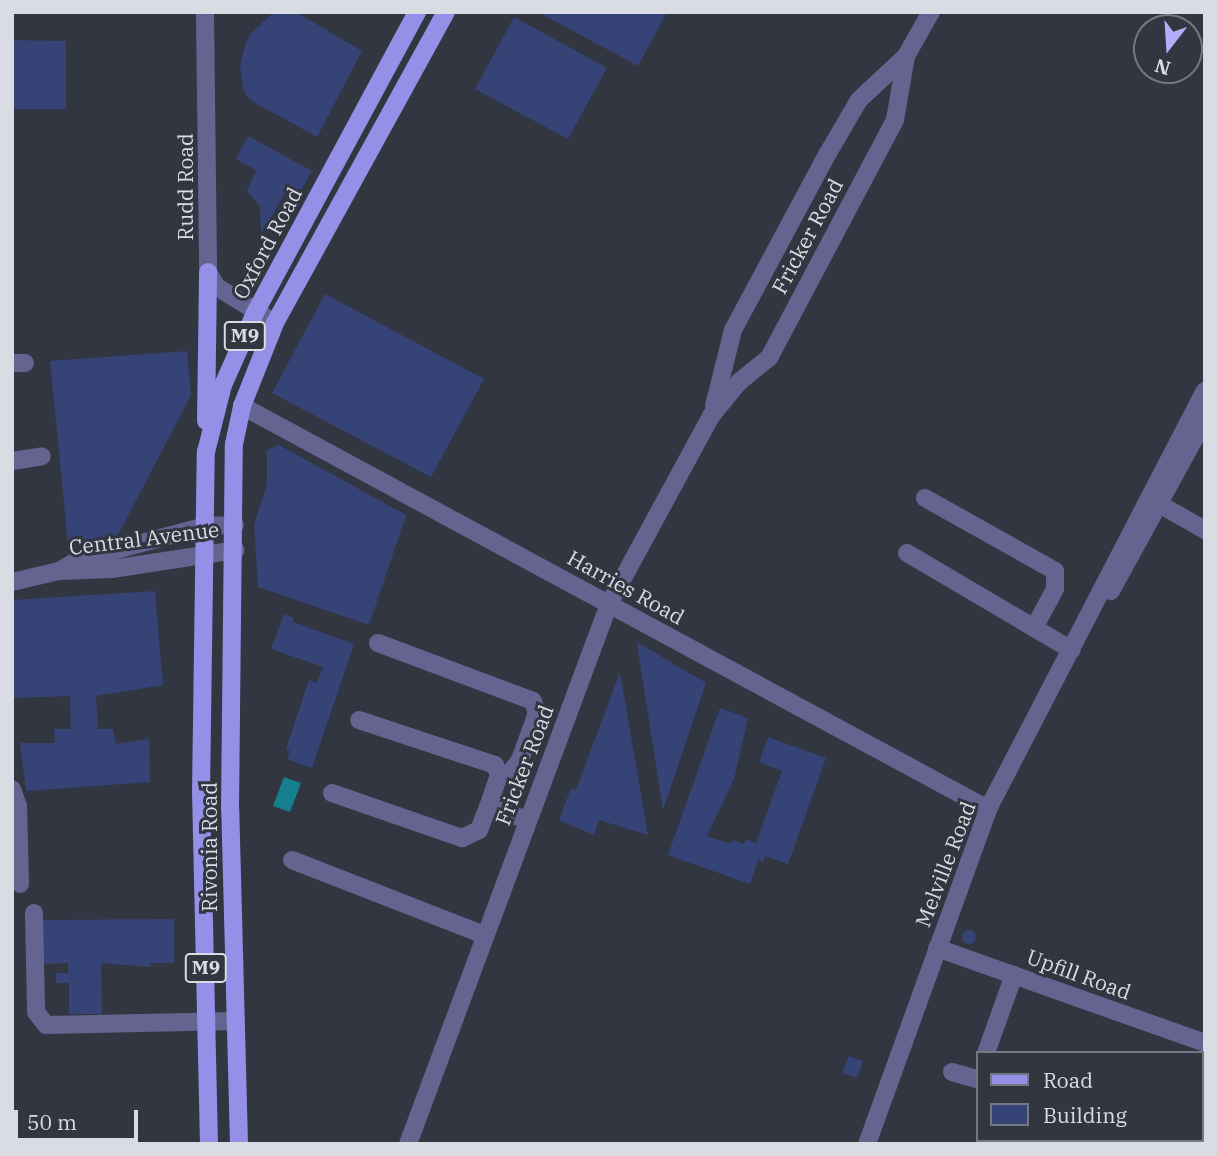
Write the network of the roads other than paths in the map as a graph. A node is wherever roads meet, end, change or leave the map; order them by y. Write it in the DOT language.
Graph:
graph roads {
  1 [pos="417,12"];
  2 [pos="446,12"];
  3 [pos="931,12"];
  4 [pos="205,13"];
  5 [pos="906,57"];
  6 [pos="208,272"];
  7 [pos="255,313"];
  8 [pos="275,323"];
  9 [pos="1205,391"];
  10 [pos="243,405"];
  11 [pos="711,416"];
  12 [pos="1205,419"];
  13 [pos="206,452"];
  14 [pos="42,456"];
  15 [pos="12,461"];
  16 [pos="925,498"];
  17 [pos="1159,504"];
  18 [pos="235,525"];
  19 [pos="206,526"];
  20 [pos="1205,530"];
  21 [pos="236,550"];
  22 [pos="206,553"];
  23 [pos="906,553"];
  24 [pos="59,571"];
  25 [pos="12,582"];
  26 [pos="609,604"];
  27 [pos="1092,611"];
  28 [pos="1034,628"];
  29 [pos="378,643"];
  30 [pos="1072,650"];
  31 [pos="359,720"];
  32 [pos="499,775"];
  33 [pos="12,789"];
  34 [pos="332,793"];
  35 [pos="488,807"];
  36 [pos="988,809"];
  37 [pos="528,820"];
  38 [pos="292,860"];
  39 [pos="20,884"];
  40 [pos="34,913"];
  41 [pos="484,935"];
  42 [pos="937,948"];
  43 [pos="1014,975"];
  44 [pos="207,1021"];
  45 [pos="235,1021"];
  46 [pos="1205,1042"];
  47 [pos="987,1051"];
  48 [pos="952,1072"];
  49 [pos="976,1078"];
  50 [pos="209,1144"];
  51 [pos="239,1144"];
  52 [pos="408,1144"];
  53 [pos="867,1144"];
  1 -- 7 [label="main road, Oxford Road / M9"];
  2 -- 8 [label="main road, M9"];
  3 -- 5 [label="street, Fricker Road"];
  4 -- 6 [label="street, Rudd Road"];
  5 -- 11 [label="street, Fricker Road"];
  5 -- 11 [label="street, Fricker Road"];
  6 -- 7 [label="street"];
  6 -- 13 [label="main road"];
  7 -- 8 [label="street"];
  7 -- 13 [label="main road, Oxford Road / M9"];
  8 -- 10 [label="main road, M9"];
  9 -- 27 [label="street, Melville Road"];
  10 -- 18 [label="main road, M9"];
  10 -- 26 [label="street, Harries Road"];
  11 -- 26 [label="street, Fricker Road"];
  12 -- 17 [label="street, Melville Road"];
  13 -- 19 [label="main road, Oxford Road / M9"];
  14 -- 15 [label="street"];
  16 -- 28 [label="street"];
  17 -- 20 [label="street"];
  17 -- 27 [label="street, Melville Road"];
  18 -- 19 [label="street, Central Avenue"];
  18 -- 21 [label="main road, M9"];
  19 -- 22 [label="main road, Oxford Road / M9"];
  19 -- 24 [label="street, Central Avenue"];
  21 -- 22 [label="street, Central Avenue"];
  21 -- 45 [label="main road, Rivonia Road / M9"];
  22 -- 24 [label="street, Central Avenue"];
  22 -- 44 [label="main road, Rivonia Road / M9"];
  23 -- 28 [label="street"];
  24 -- 25 [label="street, Central Avenue"];
  26 -- 36 [label="street, Harries Road"];
  26 -- 37 [label="street, Fricker Road"];
  27 -- 30 [label="street, Melville Road"];
  28 -- 30 [label="street"];
  29 -- 32 [label="street"];
  30 -- 36 [label="street, Melville Road"];
  31 -- 32 [label="street"];
  32 -- 35 [label="street"];
  33 -- 39 [label="street"];
  34 -- 35 [label="street"];
  35 -- 37 [label="street"];
  36 -- 42 [label="street, Melville Road"];
  37 -- 41 [label="street, Fricker Road"];
  38 -- 41 [label="street"];
  40 -- 44 [label="street"];
  41 -- 52 [label="street, Fricker Road"];
  42 -- 43 [label="street, Upfill Road"];
  42 -- 53 [label="street, Melville Road"];
  43 -- 46 [label="street, Upfill Road"];
  43 -- 47 [label="street"];
  44 -- 45 [label="street"];
  44 -- 50 [label="main road, Rivonia Road / M9"];
  45 -- 51 [label="main road, Rivonia Road / M9"];
  48 -- 49 [label="street"];
}
